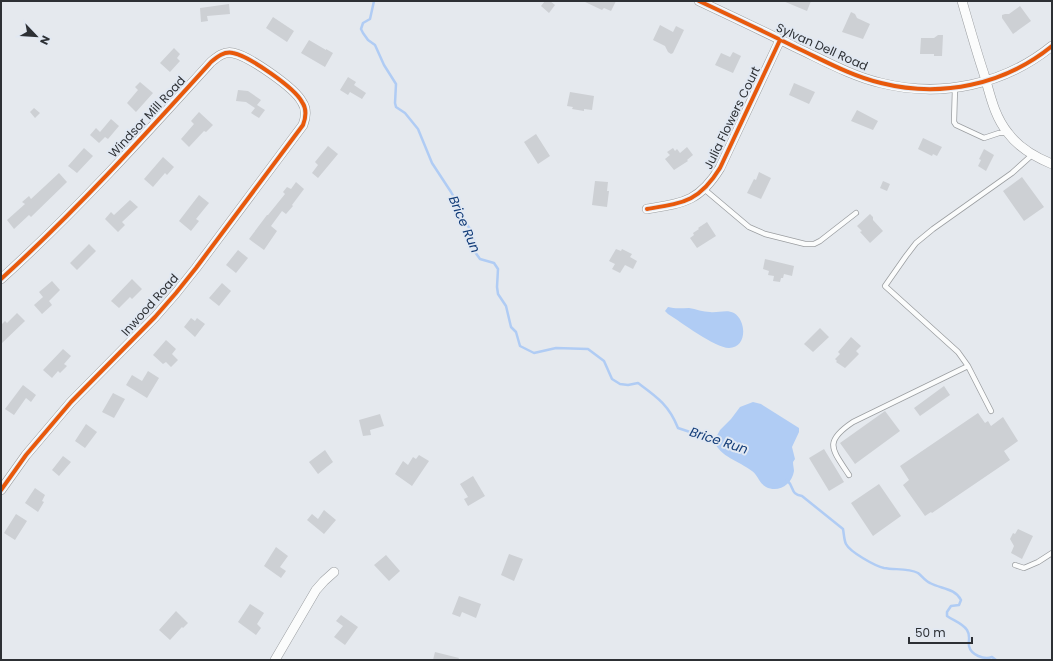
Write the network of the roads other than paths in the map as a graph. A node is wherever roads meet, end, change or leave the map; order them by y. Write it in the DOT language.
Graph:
graph roads {
  1 [pos="699,1"];
  2 [pos="962,1"];
  3 [pos="780,40"];
  4 [pos="1052,46"];
  5 [pos="986,81"];
  6 [pos="954,88"];
  7 [pos="303,125"];
  8 [pos="1007,133"];
  9 [pos="1032,155"];
  10 [pos="1052,164"];
  11 [pos="704,189"];
  12 [pos="646,209"];
  13 [pos="856,213"];
  14 [pos="1,279"];
  15 [pos="968,366"];
  16 [pos="991,411"];
  17 [pos="849,475"];
  18 [pos="1,490"];
  19 [pos="1052,553"];
  20 [pos="1015,565"];
  21 [pos="334,572"];
  22 [pos="275,660"];
  1 -- 3 [label="street, Sylvan Dell Road"];
  2 -- 5 [label="street"];
  3 -- 6 [label="street, Sylvan Dell Road"];
  3 -- 11 [label="street, Julia Flowers Court"];
  4 -- 5 [label="street, Sylvan Dell Road"];
  5 -- 6 [label="street, Sylvan Dell Road"];
  5 -- 8 [label="street"];
  6 -- 8 [label="lane"];
  7 -- 14 [label="street, Windsor Mill Road"];
  7 -- 18 [label="street, Inwood Road"];
  8 -- 9 [label="street"];
  9 -- 10 [label="street"];
  9 -- 15 [label="lane"];
  11 -- 12 [label="street, Julia Flowers Court"];
  11 -- 13 [label="lane"];
  15 -- 16 [label="lane"];
  15 -- 17 [label="lane"];
  19 -- 20 [label="lane"];
  21 -- 22 [label="street"];
}
